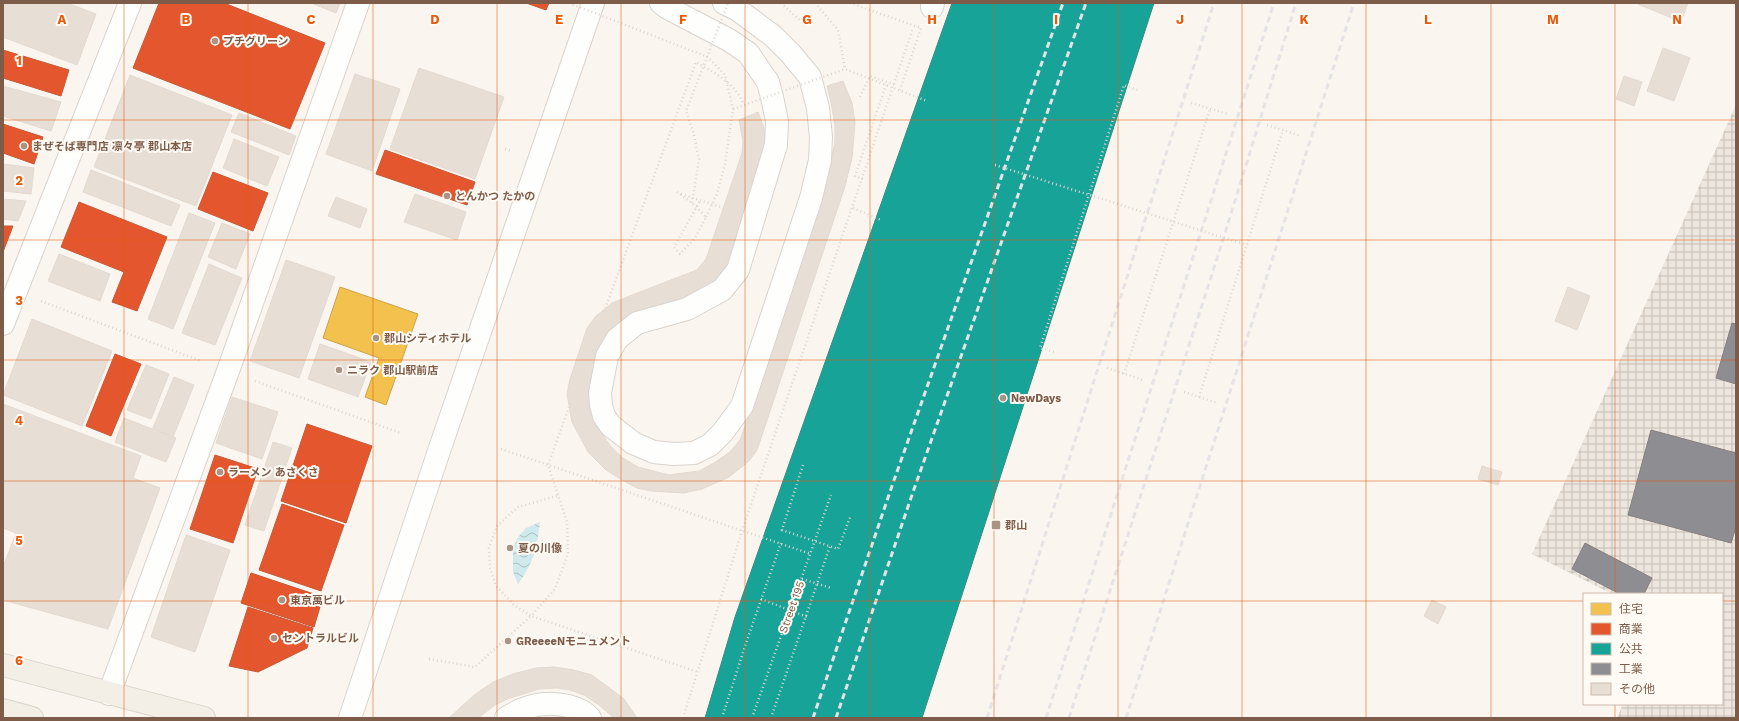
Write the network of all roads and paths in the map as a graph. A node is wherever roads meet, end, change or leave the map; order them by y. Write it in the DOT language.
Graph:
graph roads {
  1 [pos="130,3"];
  2 [pos="358,3"];
  3 [pos="569,3"];
  4 [pos="593,3"];
  5 [pos="661,3"];
  6 [pos="724,3"];
  7 [pos="728,3"];
  8 [pos="815,3"];
  9 [pos="850,3"];
  10 [pos="927,10"];
  11 [pos="708,57"];
  12 [pos="845,69"];
  13 [pos="867,78"];
  14 [pos="886,85"];
  15 [pos="895,85"];
  16 [pos="1138,90"];
  17 [pos="900,91"];
  18 [pos="926,101"];
  19 [pos="1191,103"];
  20 [pos="744,106"];
  21 [pos="733,109"];
  22 [pos="1210,109"];
  23 [pos="1228,114"];
  24 [pos="1267,126"];
  25 [pos="1283,130"];
  26 [pos="1301,136"];
  27 [pos="513,147"];
  28 [pos="505,149"];
  29 [pos="995,164"];
  30 [pos="863,179"];
  31 [pos="1089,194"];
  32 [pos="700,201"];
  33 [pos="692,203"];
  34 [pos="853,208"];
  35 [pos="731,210"];
  36 [pos="706,217"];
  37 [pos="881,220"];
  38 [pos="1173,221"];
  39 [pos="1247,245"];
  40 [pos="603,315"];
  41 [pos="3,324"];
  42 [pos="1054,352"];
  43 [pos="1107,368"];
  44 [pos="1124,374"];
  45 [pos="1143,380"];
  46 [pos="1184,392"];
  47 [pos="1199,397"];
  48 [pos="573,398"];
  49 [pos="1217,403"];
  50 [pos="501,449"];
  51 [pos="548,465"];
  52 [pos="803,465"];
  53 [pos="831,495"];
  54 [pos="557,496"];
  55 [pos="851,515"];
  56 [pos="742,531"];
  57 [pos="781,543"];
  58 [pos="830,546"];
  59 [pos="812,554"];
  60 [pos="802,579"];
  61 [pos="831,588"];
  62 [pos="761,600"];
  63 [pos="531,616"];
  64 [pos="807,617"];
  65 [pos="429,659"];
  66 [pos="3,666"];
  67 [pos="698,672"];
  68 [pos="109,694"];
  69 [pos="3,710"];
  70 [pos="32,718"];
  71 [pos="204,718"];
  72 [pos="350,718"];
  73 [pos="506,718"];
  74 [pos="590,718"];
  75 [pos="684,718"];
  76 [pos="722,718"];
  77 [pos="752,718"];
  78 [pos="771,718"];
  1 -- 41 [label="street"];
  2 -- 68 [label="street"];
  3 -- 11 [label="path, bridge"];
  4 -- 72 [label="street"];
  5 -- 6 [label="street"];
  7 -- 11 [label="path, bridge"];
  8 -- 12 [label="path"];
  9 -- 17 [label="path, bridge"];
  10 -- 15 [label="path"];
  11 -- 21 [label="path, bridge"];
  11 -- 33 [label="path, bridge"];
  12 -- 13 [label="path, bridge"];
  12 -- 21 [label="path, bridge"];
  13 -- 14 [label="path, bridge"];
  13 -- 15 [label="path"];
  14 -- 17 [label="path, bridge"];
  14 -- 30 [label="path"];
  15 -- 30 [label="path"];
  16 -- 31 [label="path"];
  17 -- 18 [label="path, bridge"];
  19 -- 22 [label="path"];
  20 -- 40 [label="path"];
  21 -- 36 [label="path, bridge"];
  22 -- 23 [label="path"];
  22 -- 38 [label="path"];
  24 -- 25 [label="path"];
  25 -- 26 [label="path"];
  25 -- 39 [label="path"];
  27 -- 28 [label="path"];
  29 -- 31 [label="path, bridge"];
  30 -- 34 [label="path"];
  31 -- 38 [label="path, bridge"];
  31 -- 42 [label="path"];
  32 -- 33 [label="path"];
  32 -- 35 [label="path"];
  32 -- 36 [label="path"];
  33 -- 36 [label="path"];
  34 -- 37 [label="path"];
  34 -- 56 [label="path"];
  38 -- 39 [label="path, bridge"];
  38 -- 44 [label="path"];
  39 -- 47 [label="path"];
  43 -- 44 [label="path"];
  44 -- 45 [label="path"];
  46 -- 47 [label="path"];
  47 -- 49 [label="path"];
  48 -- 51 [label="path"];
  50 -- 51 [label="path"];
  51 -- 54 [label="path"];
  51 -- 56 [label="path"];
  52 -- 58 [label="path"];
  53 -- 59 [label="path, Street 195"];
  54 -- 63 [label="path"];
  54 -- 63 [label="path"];
  55 -- 58 [label="path"];
  56 -- 57 [label="path"];
  56 -- 67 [label="path"];
  57 -- 59 [label="path"];
  57 -- 62 [label="path"];
  58 -- 64 [label="path"];
  59 -- 60 [label="path, Street 195"];
  60 -- 61 [label="path"];
  60 -- 77 [label="path, Street 195"];
  62 -- 64 [label="path"];
  62 -- 76 [label="path"];
  63 -- 65 [label="path"];
  63 -- 67 [label="path"];
  64 -- 78 [label="path"];
  66 -- 68 [label="main road"];
  67 -- 75 [label="path"];
  68 -- 71 [label="main road"];
  69 -- 70 [label="main road"];
  73 -- 74 [label="street"];
}
